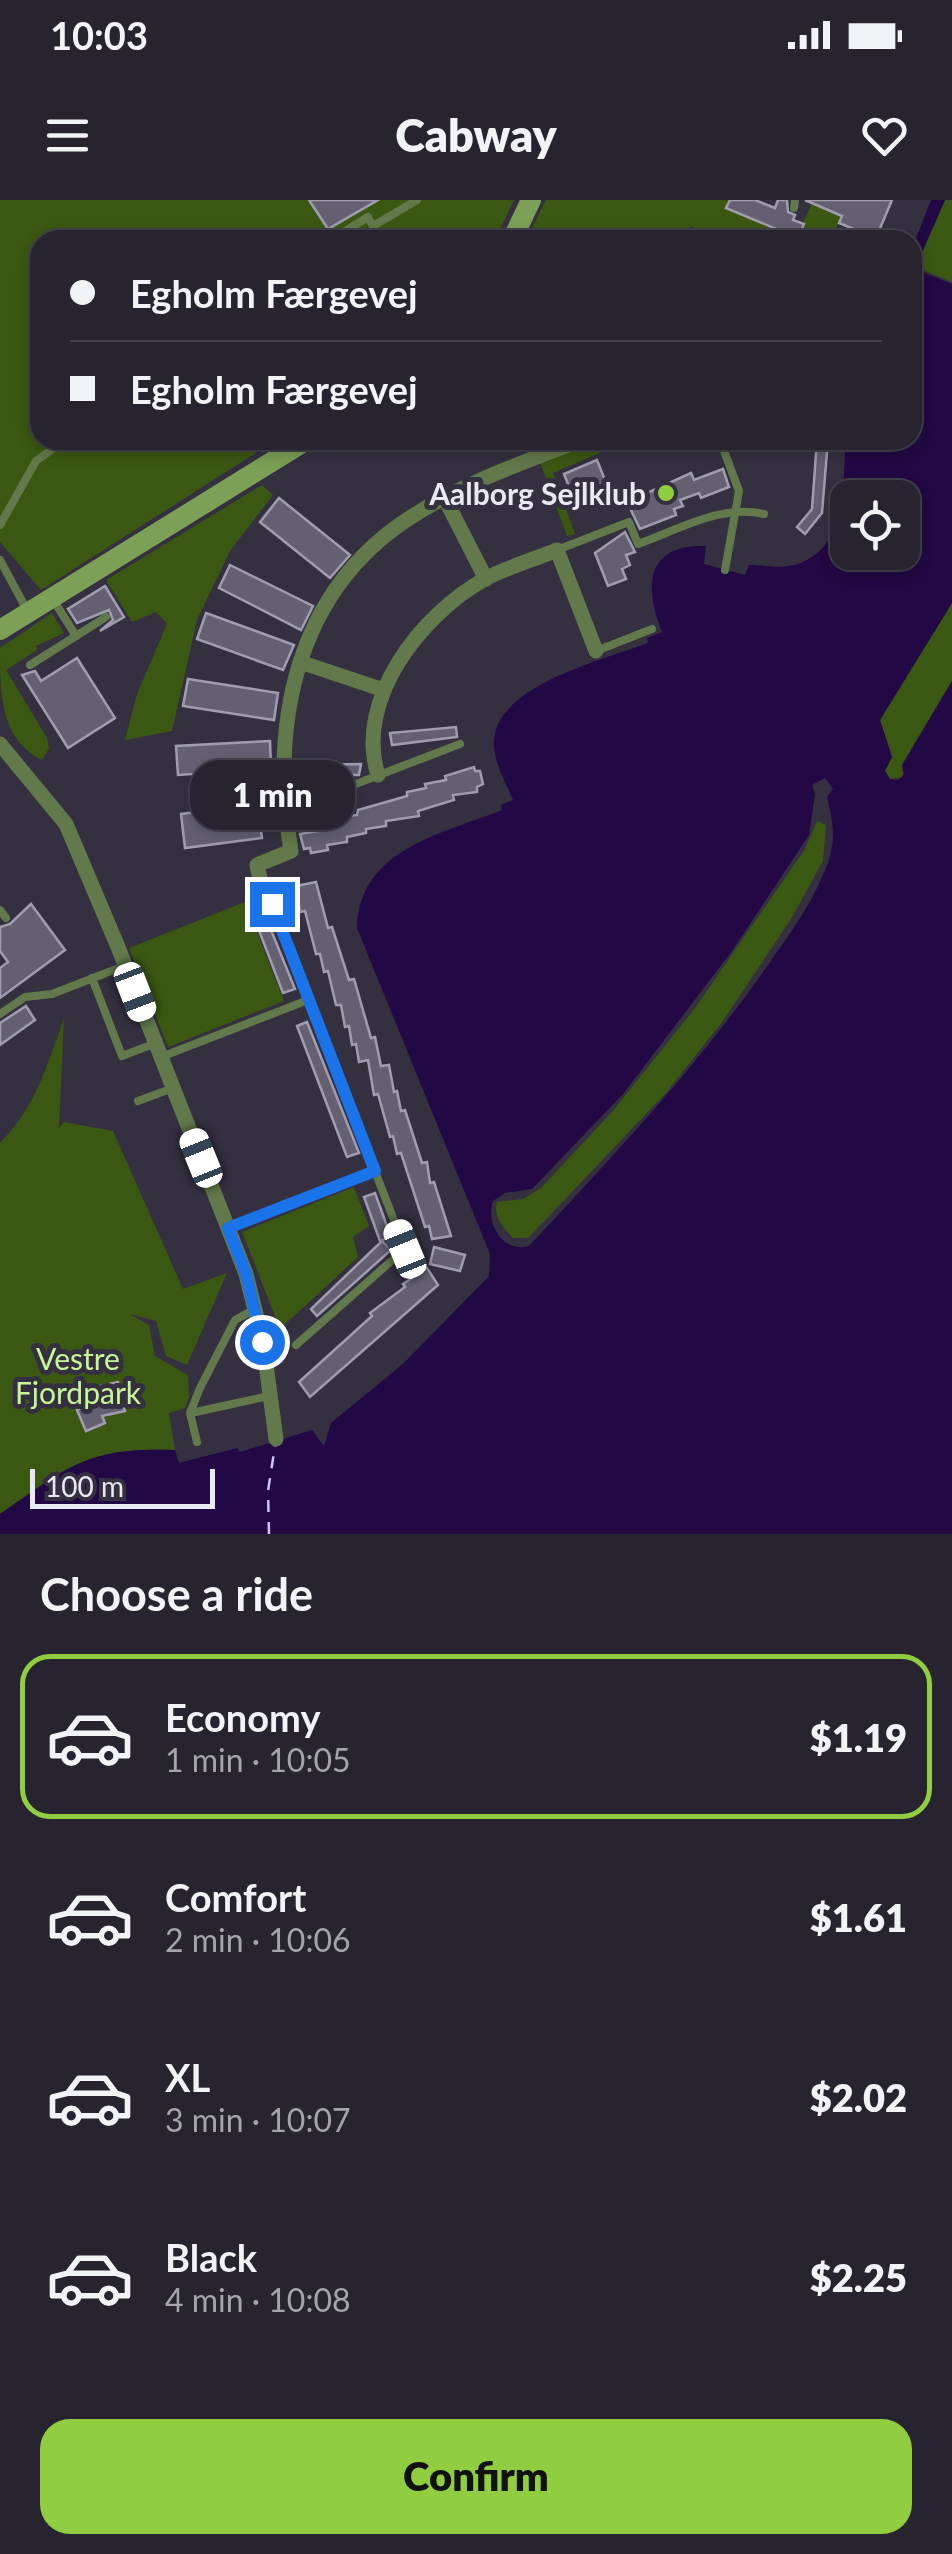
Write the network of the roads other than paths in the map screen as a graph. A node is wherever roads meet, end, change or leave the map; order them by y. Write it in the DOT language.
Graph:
graph roads {
  1 [pos="418,200"];
  2 [pos="532,200"];
  3 [pos="373,226"];
  4 [pos="347,230"];
  5 [pos="375,230"];
  6 [pos="517,230"];
  7 [pos="52,450"];
  8 [pos="291,450"];
  9 [pos="537,450"];
  10 [pos="724,450"];
  11 [pos="444,498"];
  12 [pos="736,510"];
  13 [pos="764,514"];
  14 [pos="0,524"];
  15 [pos="556,550"];
  16 [pos="0,560"];
  17 [pos="725,570"];
  18 [pos="486,579"];
  19 [pos="52,598"];
  20 [pos="28,612"];
  21 [pos="106,618"];
  22 [pos="652,629"];
  23 [pos="0,630"];
  24 [pos="76,636"];
  25 [pos="596,652"];
  26 [pos="300,662"];
  27 [pos="30,665"];
  28 [pos="384,690"];
  29 [pos="0,744"];
  30 [pos="460,744"];
  31 [pos="378,775"];
  32 [pos="314,800"];
  33 [pos="267,898"];
  34 [pos="125,966"];
  35 [pos="92,978"];
  36 [pos="308,1000"];
  37 [pos="0,1014"];
  38 [pos="158,1050"];
  39 [pos="173,1088"];
  40 [pos="138,1101"];
  41 [pos="375,1171"];
  42 [pos="228,1228"];
  43 [pos="255,1309"];
  44 [pos="296,1345"];
  45 [pos="269,1396"];
  46 [pos="190,1413"];
  47 [pos="276,1439"];
  48 [pos="197,1442"];
  1 -- 3 [label="lane"];
  2 -- 6 [label="street"];
  3 -- 4 [label="lane"];
  3 -- 5 [label="lane"];
  7 -- 14 [label="lane"];
  8 -- 19 [label="street"];
  9 -- 11 [label="street"];
  10 -- 12 [label="lane"];
  11 -- 18 [label="street"];
  11 -- 26 [label="street"];
  12 -- 13 [label="lane"];
  12 -- 15 [label="lane"];
  12 -- 17 [label="lane"];
  15 -- 18 [label="street"];
  15 -- 25 [label="street"];
  16 -- 20 [label="lane"];
  18 -- 28 [label="street"];
  19 -- 20 [label="street"];
  19 -- 24 [label="lane"];
  20 -- 23 [label="street"];
  21 -- 24 [label="lane"];
  22 -- 25 [label="lane"];
  24 -- 27 [label="lane"];
  26 -- 28 [label="street"];
  26 -- 33 [label="street"];
  28 -- 31 [label="street"];
  29 -- 34 [label="street"];
  30 -- 31 [label="lane"];
  31 -- 32 [label="lane"];
  33 -- 36 [label="lane"];
  34 -- 35 [label="lane"];
  34 -- 38 [label="street"];
  35 -- 37 [label="lane"];
  35 -- 38 [label="lane"];
  36 -- 38 [label="lane"];
  36 -- 41 [label="lane"];
  38 -- 39 [label="street"];
  39 -- 40 [label="lane"];
  39 -- 42 [label="street"];
  41 -- 42 [label="lane"];
  41 -- 44 [label="lane"];
  42 -- 43 [label="street"];
  43 -- 45 [label="street"];
  43 -- 46 [label="lane"];
  45 -- 46 [label="lane"];
  45 -- 47 [label="street"];
  46 -- 48 [label="lane"];
}
